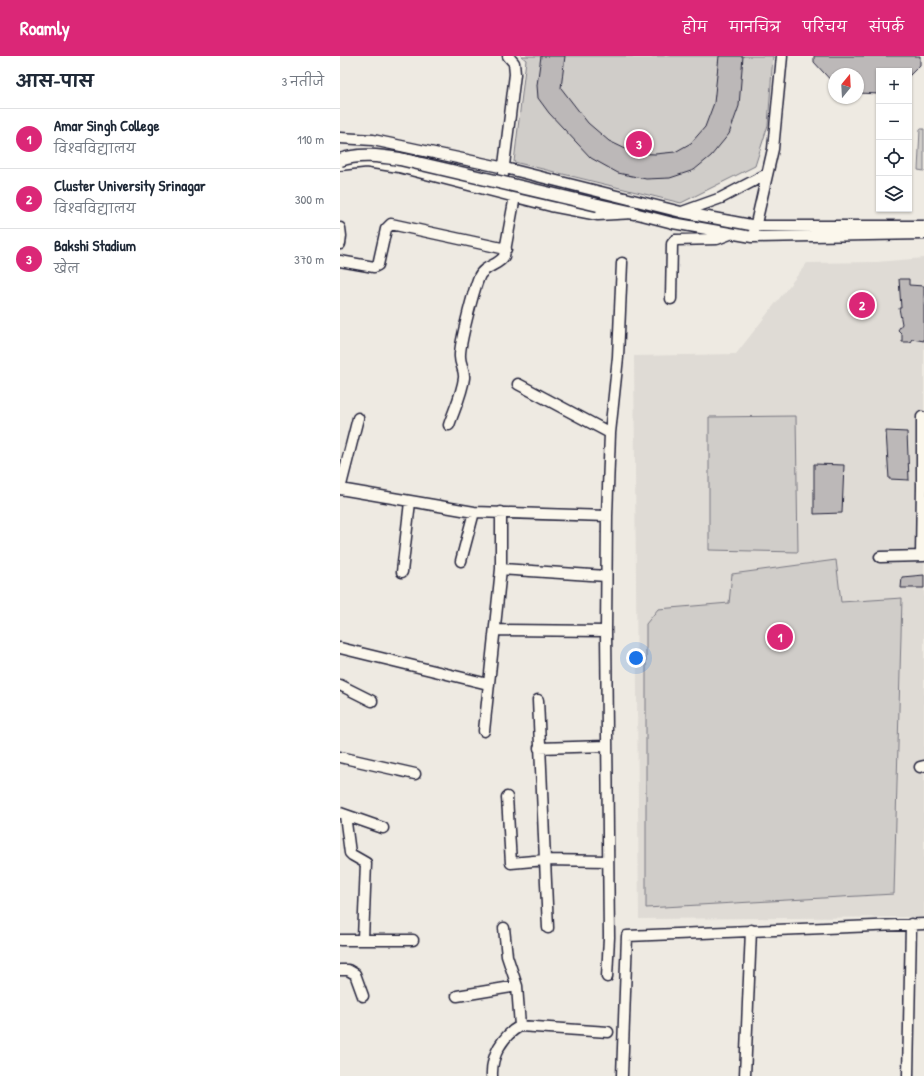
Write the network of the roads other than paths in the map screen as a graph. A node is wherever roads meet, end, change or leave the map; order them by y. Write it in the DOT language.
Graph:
graph roads {
  1 [pos="508,56"];
  2 [pos="782,56"];
  3 [pos="340,138"];
  4 [pos="340,160"];
  5 [pos="340,165"];
  6 [pos="504,168"];
  7 [pos="767,174"];
  8 [pos="501,192"];
  9 [pos="515,196"];
  10 [pos="681,212"];
  11 [pos="634,213"];
  12 [pos="756,226"];
  13 [pos="924,226"];
  14 [pos="340,228"];
  15 [pos="730,234"];
  16 [pos="924,234"];
  17 [pos="752,237"];
  18 [pos="340,244"];
  19 [pos="506,249"];
  20 [pos="340,261"];
  21 [pos="622,263"];
  22 [pos="671,299"];
  23 [pos="518,384"];
  24 [pos="922,417"];
  25 [pos="358,418"];
  26 [pos="449,425"];
  27 [pos="610,433"];
  28 [pos="340,446"];
  29 [pos="350,450"];
  30 [pos="923,487"];
  31 [pos="340,489"];
  32 [pos="410,502"];
  33 [pos="474,512"];
  34 [pos="501,512"];
  35 [pos="607,516"];
  36 [pos="922,556"];
  37 [pos="880,558"];
  38 [pos="462,561"];
  39 [pos="501,569"];
  40 [pos="402,572"];
  41 [pos="606,576"];
  42 [pos="496,630"];
  43 [pos="606,631"];
  44 [pos="340,648"];
  45 [pos="488,684"];
  46 [pos="340,685"];
  47 [pos="372,700"];
  48 [pos="538,700"];
  49 [pos="484,730"];
  50 [pos="607,746"];
  51 [pos="539,748"];
  52 [pos="340,757"];
  53 [pos="414,774"];
  54 [pos="507,797"];
  55 [pos="343,814"];
  56 [pos="383,828"];
  57 [pos="544,860"];
  58 [pos="608,861"];
  59 [pos="911,924"];
  60 [pos="924,924"];
  61 [pos="504,928"];
  62 [pos="548,928"];
  63 [pos="751,930"];
  64 [pos="363,939"];
  65 [pos="340,940"];
  66 [pos="413,940"];
  67 [pos="340,970"];
  68 [pos="607,977"];
  69 [pos="517,986"];
  70 [pos="363,996"];
  71 [pos="457,996"];
  72 [pos="520,1026"];
  73 [pos="608,1032"];
  74 [pos="492,1076"];
  75 [pos="622,1076"];
  76 [pos="745,1076"];
  77 [pos="908,1076"];
  1 -- 6 [label="street"];
  2 -- 7 [label="street"];
  3 -- 6 [label="street"];
  4 -- 11 [label="main road, bridge"];
  5 -- 8 [label="street"];
  6 -- 8 [label="street"];
  6 -- 10 [label="street"];
  7 -- 10 [label="street"];
  7 -- 12 [label="street"];
  8 -- 9 [label="street"];
  9 -- 11 [label="street"];
  9 -- 19 [label="street"];
  10 -- 12 [label="street"];
  11 -- 15 [label="street"];
  12 -- 13 [label="street"];
  12 -- 17 [label="street"];
  14 -- 18 [label="street"];
  15 -- 17 [label="street"];
  15 -- 22 [label="street"];
  16 -- 17 [label="street"];
  19 -- 20 [label="street"];
  19 -- 26 [label="street"];
  21 -- 27 [label="street"];
  23 -- 27 [label="street"];
  24 -- 30 [label="street"];
  25 -- 29 [label="street"];
  27 -- 35 [label="street"];
  28 -- 29 [label="street"];
  29 -- 31 [label="street"];
  30 -- 36 [label="street"];
  31 -- 32 [label="street"];
  32 -- 33 [label="street"];
  32 -- 40 [label="street"];
  33 -- 34 [label="street"];
  33 -- 38 [label="street"];
  34 -- 35 [label="street"];
  34 -- 39 [label="street"];
  35 -- 41 [label="street"];
  36 -- 37 [label="street"];
  39 -- 41 [label="street"];
  39 -- 42 [label="street"];
  41 -- 43 [label="street"];
  42 -- 43 [label="street"];
  42 -- 45 [label="street"];
  43 -- 50 [label="street"];
  44 -- 45 [label="street"];
  45 -- 49 [label="street"];
  46 -- 47 [label="street"];
  48 -- 51 [label="street"];
  50 -- 51 [label="street"];
  50 -- 58 [label="street"];
  51 -- 57 [label="street"];
  52 -- 53 [label="street"];
  54 -- 57 [label="street"];
  55 -- 56 [label="street"];
  55 -- 64 [label="street"];
  57 -- 58 [label="street"];
  57 -- 62 [label="street"];
  58 -- 68 [label="street"];
  59 -- 60 [label="street"];
  59 -- 63 [label="street"];
  59 -- 77 [label="street"];
  61 -- 69 [label="street"];
  63 -- 75 [label="street"];
  63 -- 76 [label="street"];
  64 -- 65 [label="street"];
  64 -- 66 [label="street"];
  67 -- 70 [label="street"];
  69 -- 71 [label="street"];
  69 -- 72 [label="street"];
  72 -- 73 [label="street"];
  72 -- 74 [label="street"];
}
